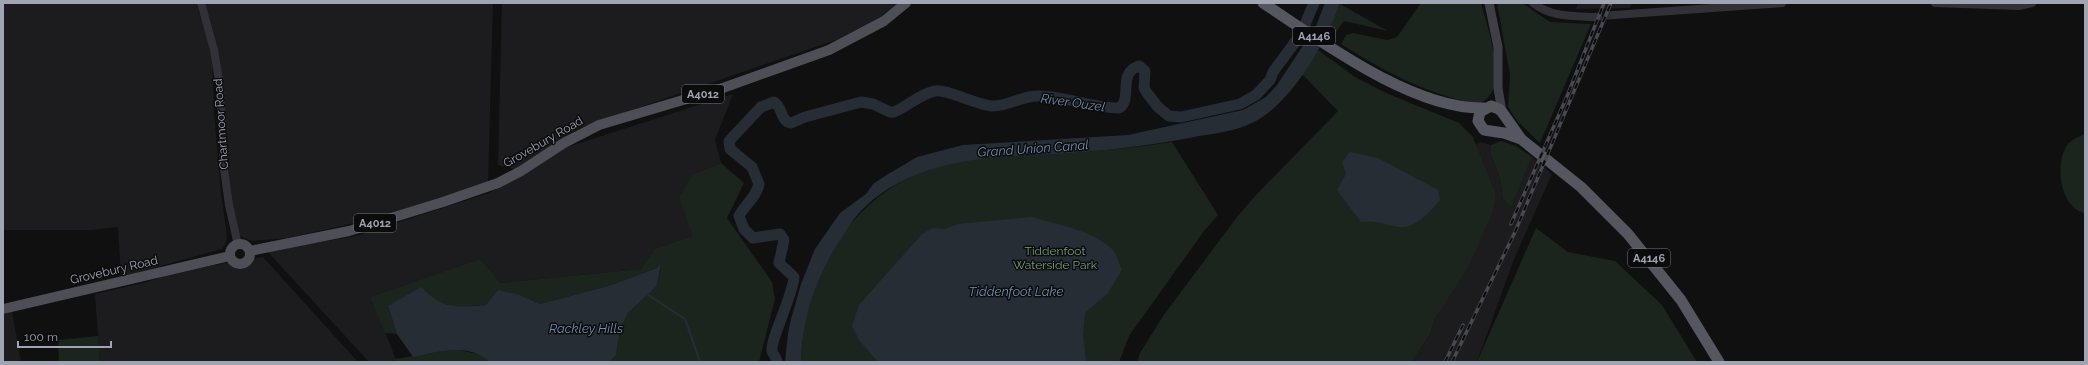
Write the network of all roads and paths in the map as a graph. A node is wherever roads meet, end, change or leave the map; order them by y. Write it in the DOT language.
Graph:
graph roads {
  1 [pos="200,3"];
  2 [pos="906,3"];
  3 [pos="1263,3"];
  4 [pos="1489,3"];
  5 [pos="1533,3"];
  6 [pos="1782,3"];
  7 [pos="1935,3"];
  8 [pos="2032,3"];
  9 [pos="1614,15"];
  10 [pos="1594,17"];
  11 [pos="1498,88"];
  12 [pos="1458,108"];
  13 [pos="1485,108"];
  14 [pos="1503,115"];
  15 [pos="1479,125"];
  16 [pos="1496,132"];
  17 [pos="1524,142"];
  18 [pos="238,245"];
  19 [pos="250,251"];
  20 [pos="230,256"];
  21 [pos="3,309"];
  22 [pos="1719,362"];
  1 -- 18 [label="street, Chartmoor Road"];
  2 -- 19 [label="main road, Grovebury Road / A4012"];
  3 -- 12 [label="highway, A4146"];
  4 -- 11 [label="main road"];
  5 -- 10 [label="street"];
  6 -- 9 [label="street"];
  7 -- 8 [label="street"];
  11 -- 13 [label="main road"];
  11 -- 14 [label="main road"];
  12 -- 13 [label="highway, A4146"];
  12 -- 15 [label="highway, A4146"];
  13 -- 14 [label="highway"];
  13 -- 15 [label="highway"];
  14 -- 16 [label="highway"];
  14 -- 17 [label="highway, A4146"];
  15 -- 16 [label="highway"];
  16 -- 17 [label="highway, A4146"];
  17 -- 22 [label="highway, A4146"];
  18 -- 19 [label="main road"];
  18 -- 20 [label="main road"];
  19 -- 20 [label="main road"];
  20 -- 21 [label="main road, Grovebury Road"];
}
